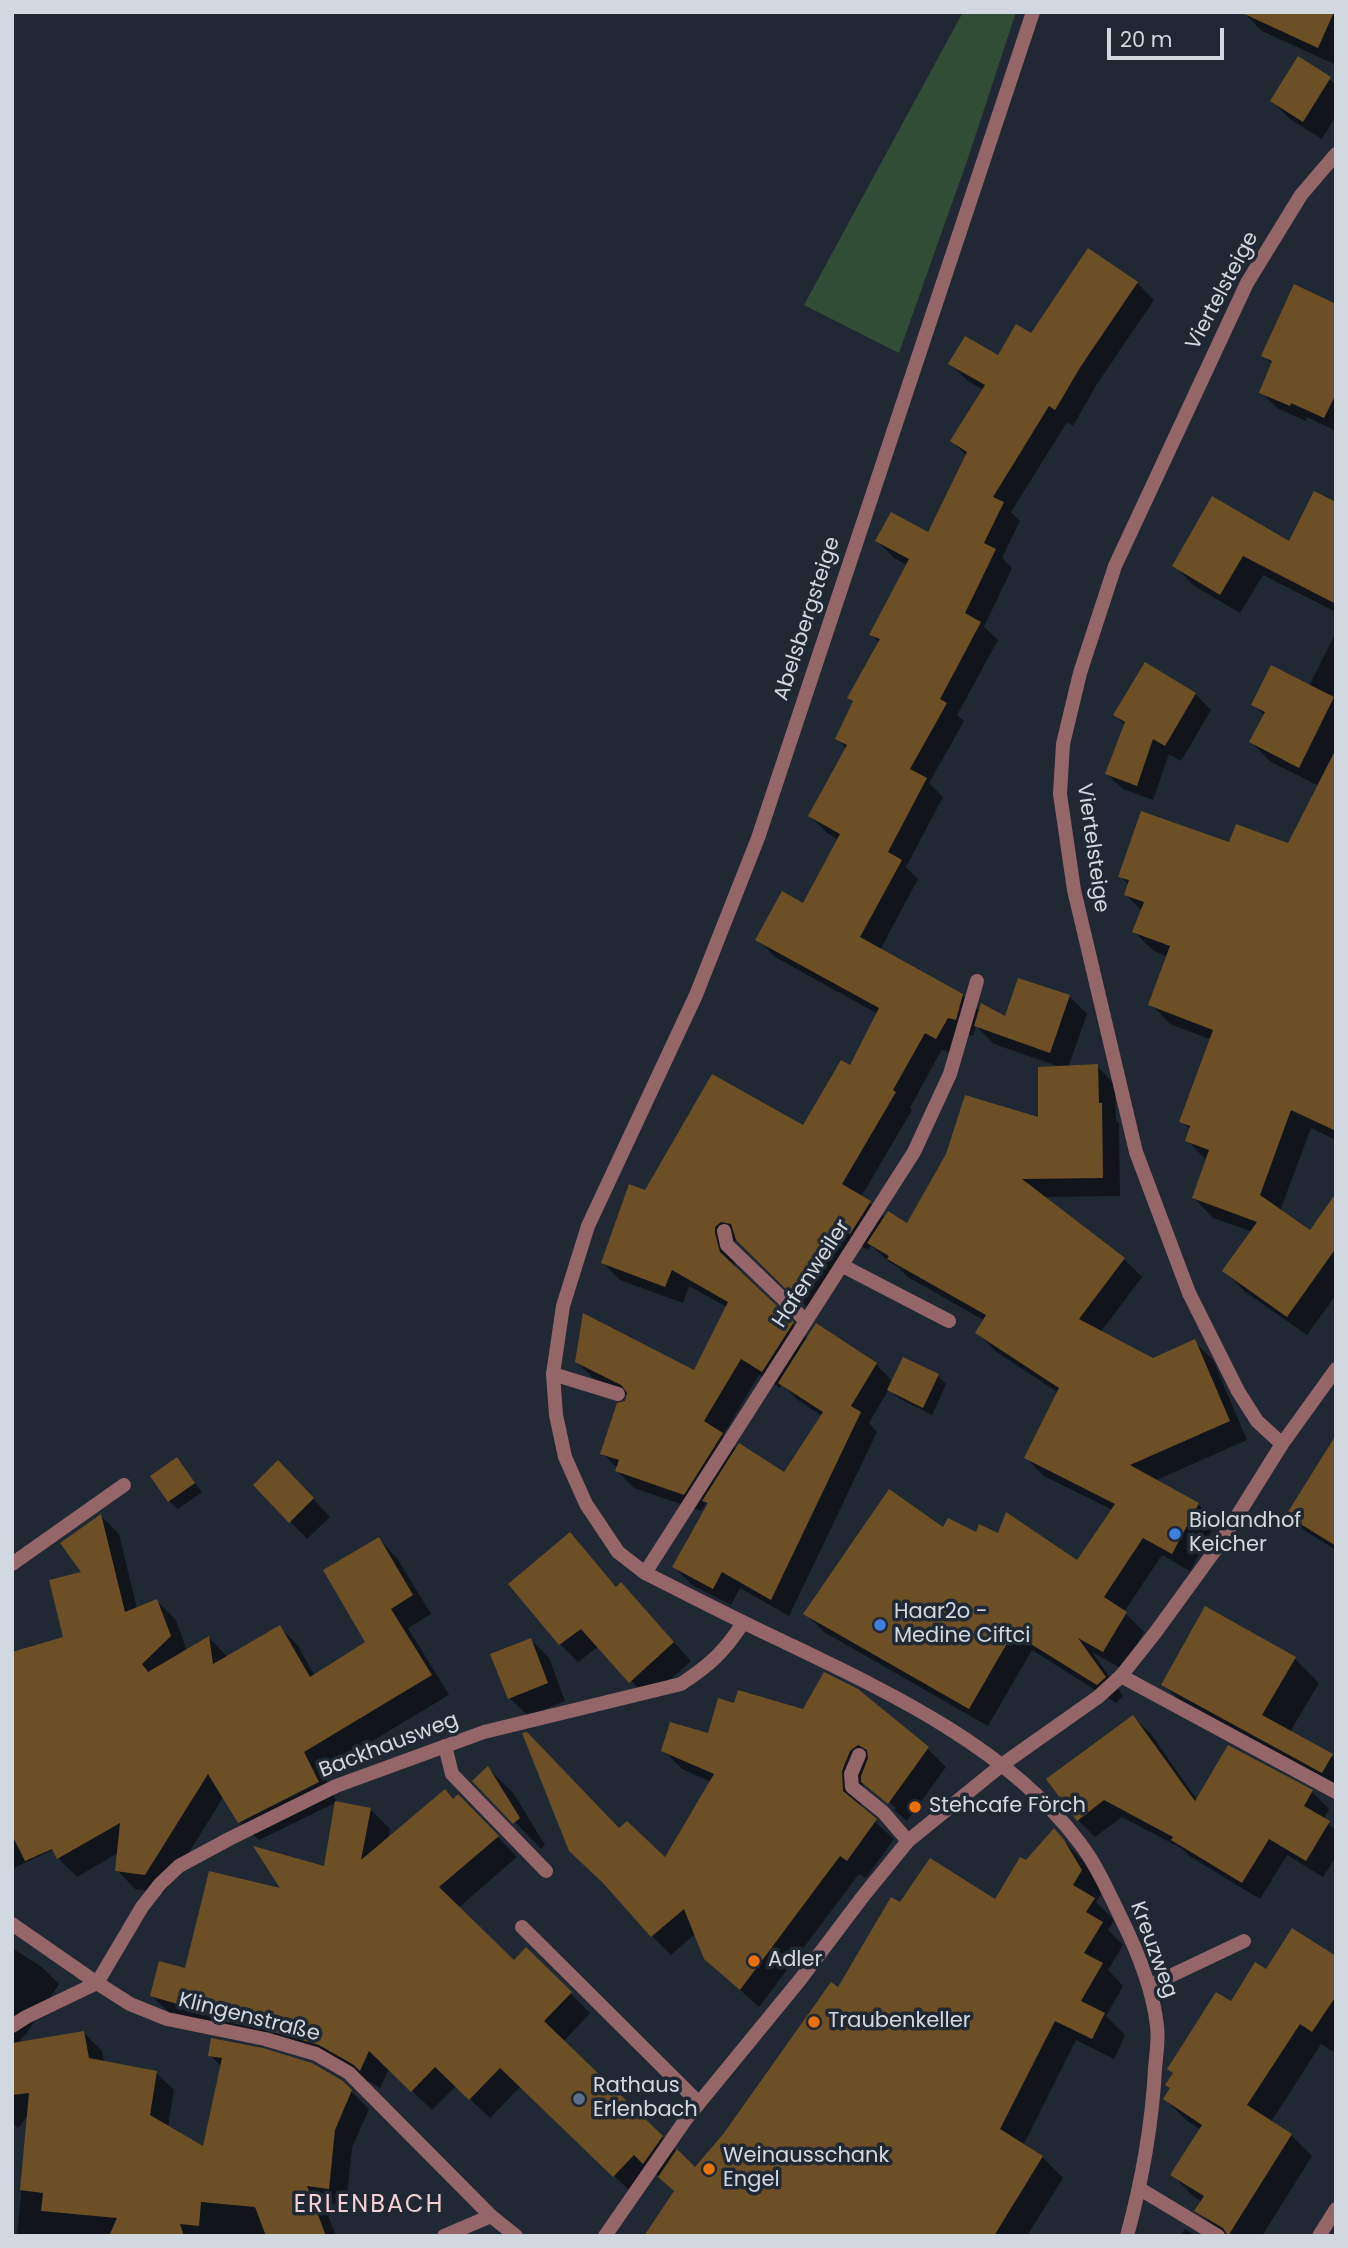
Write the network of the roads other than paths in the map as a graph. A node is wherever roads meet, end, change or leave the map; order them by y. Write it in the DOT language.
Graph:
graph roads {
  1 [pos="1033,12"];
  2 [pos="1336,154"];
  3 [pos="977,981"];
  4 [pos="724,1231"];
  5 [pos="843,1266"];
  6 [pos="806,1321"];
  7 [pos="949,1321"];
  8 [pos="1336,1369"];
  9 [pos="553,1374"];
  10 [pos="618,1394"];
  11 [pos="1282,1444"];
  12 [pos="124,1485"];
  13 [pos="12,1564"];
  14 [pos="645,1573"];
  15 [pos="743,1623"];
  16 [pos="1121,1676"];
  17 [pos="445,1746"];
  18 [pos="859,1755"];
  19 [pos="1003,1764"];
  20 [pos="1336,1792"];
  21 [pos="908,1841"];
  22 [pos="546,1871"];
  23 [pos="12,1924"];
  24 [pos="522,1927"];
  25 [pos="1244,1941"];
  26 [pos="97,1983"];
  27 [pos="1149,1986"];
  28 [pos="12,2026"];
  29 [pos="699,2104"];
  30 [pos="1140,2189"];
  31 [pos="1336,2209"];
  32 [pos="491,2216"];
  33 [pos="444,2236"];
  34 [pos="516,2236"];
  35 [pos="605,2236"];
  36 [pos="1127,2236"];
  37 [pos="1218,2236"];
  38 [pos="1319,2236"];
  1 -- 9 [label="street, Abelsbergsteige"];
  2 -- 11 [label="street, Viertelsteige"];
  3 -- 5 [label="street, Hafenweiler"];
  4 -- 6 [label="street"];
  5 -- 6 [label="street, Hafenweiler"];
  5 -- 7 [label="street"];
  6 -- 14 [label="street, Hafenweiler"];
  8 -- 11 [label="street"];
  9 -- 10 [label="street"];
  9 -- 14 [label="street"];
  11 -- 16 [label="street"];
  12 -- 13 [label="street"];
  14 -- 15 [label="street"];
  15 -- 17 [label="street, Backhausweg"];
  15 -- 19 [label="street"];
  16 -- 19 [label="street"];
  16 -- 20 [label="street"];
  17 -- 22 [label="street"];
  17 -- 26 [label="street, Backhausweg"];
  18 -- 21 [label="street"];
  19 -- 21 [label="street"];
  19 -- 27 [label="street, Kreuzweg"];
  21 -- 29 [label="street"];
  23 -- 26 [label="street, Klingenstraße"];
  24 -- 29 [label="street"];
  25 -- 27 [label="street"];
  26 -- 28 [label="street"];
  26 -- 32 [label="street, Klingenstraße"];
  27 -- 30 [label="street, Kreuzweg"];
  29 -- 35 [label="street"];
  30 -- 36 [label="street, Kreuzweg"];
  30 -- 37 [label="street"];
  31 -- 38 [label="street"];
  32 -- 33 [label="street"];
  32 -- 34 [label="street, Klingenstraße"];
}
